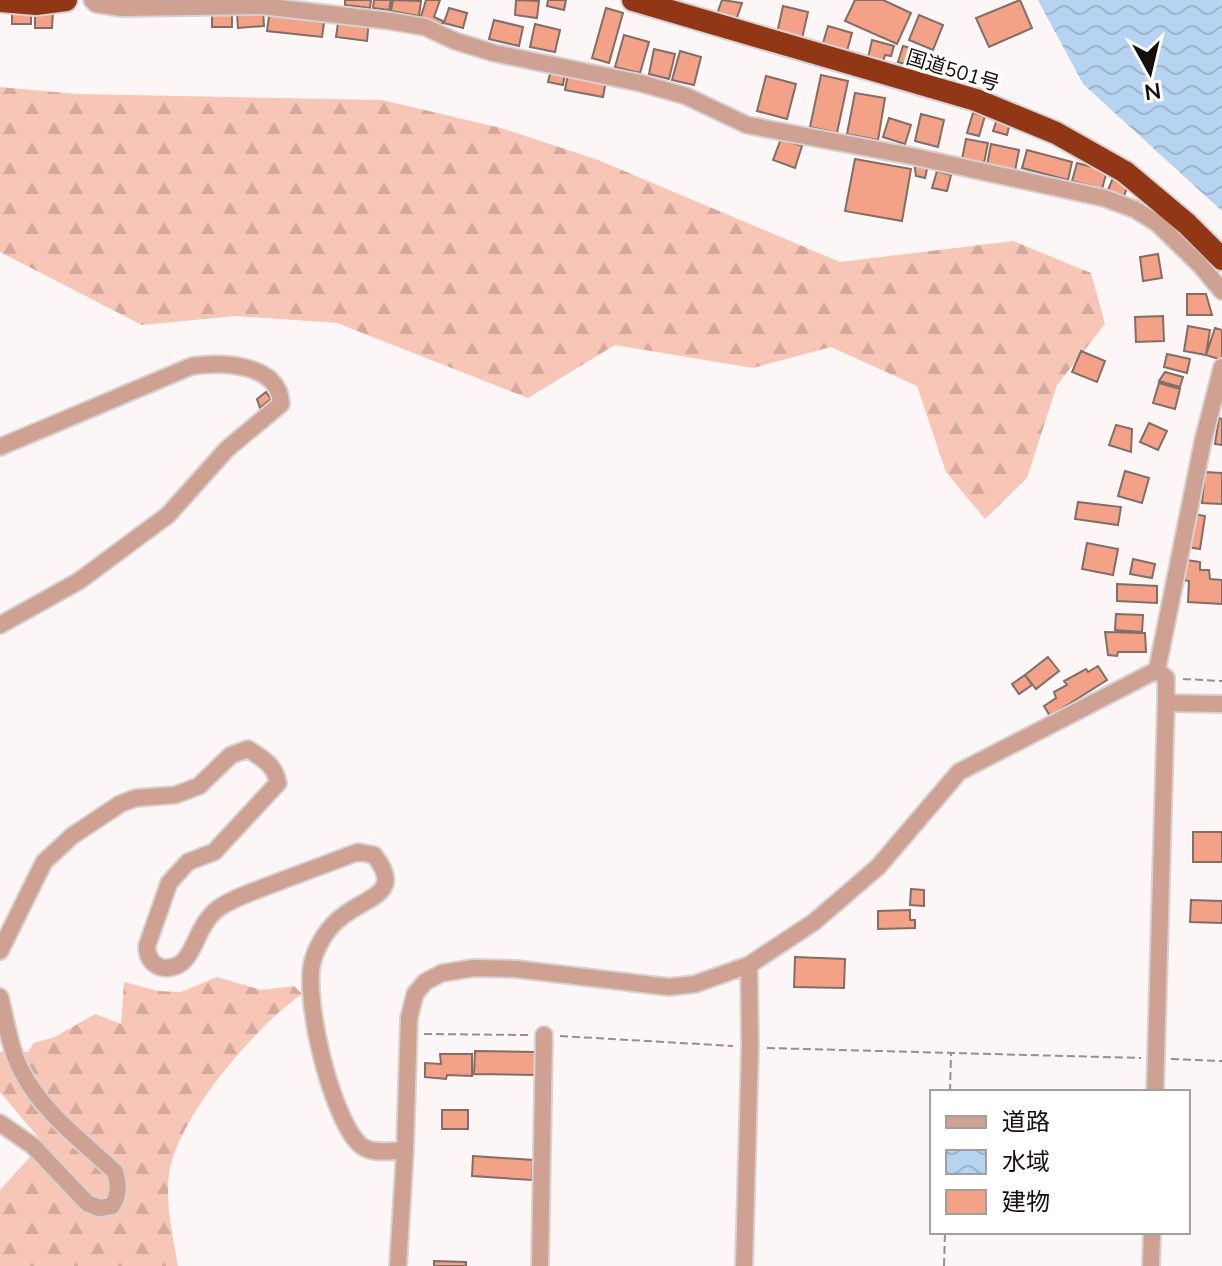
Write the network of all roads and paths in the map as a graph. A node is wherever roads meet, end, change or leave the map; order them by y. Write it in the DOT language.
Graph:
graph roads {
  1 [pos="66,0"];
  2 [pos="92,0"];
  3 [pos="633,0"];
  4 [pos="0,1"];
  5 [pos="1222,259"];
  6 [pos="1222,291"];
  7 [pos="1222,367"];
  8 [pos="0,447"];
  9 [pos="0,625"];
  10 [pos="1162,674"];
  11 [pos="1222,681"];
  12 [pos="1166,703"];
  13 [pos="1222,704"];
  14 [pos="0,951"];
  15 [pos="749,965"];
  16 [pos="0,997"];
  17 [pos="408,1034"];
  18 [pos="544,1035"];
  19 [pos="750,1047"];
  20 [pos="951,1054"];
  21 [pos="1155,1059"];
  22 [pos="1222,1061"];
  23 [pos="950,1090"];
  24 [pos="1155,1090"];
  25 [pos="0,1123"];
  26 [pos="405,1150"];
  27 [pos="945,1234"];
  28 [pos="1152,1234"];
  29 [pos="398,1266"];
  30 [pos="540,1266"];
  31 [pos="744,1266"];
  32 [pos="944,1266"];
  33 [pos="1151,1266"];
  1 -- 4 [label="highway"];
  2 -- 6 [label="street"];
  3 -- 5 [label="highway, 国道501号"];
  7 -- 10 [label="street"];
  8 -- 9 [label="street"];
  10 -- 11 [label="path"];
  10 -- 12 [label="street"];
  10 -- 15 [label="street"];
  12 -- 13 [label="street"];
  12 -- 21 [label="street"];
  14 -- 26 [label="street"];
  15 -- 17 [label="street"];
  15 -- 19 [label="street"];
  16 -- 25 [label="street"];
  17 -- 18 [label="path"];
  17 -- 26 [label="street"];
  18 -- 19 [label="path"];
  18 -- 30 [label="street"];
  19 -- 20 [label="path"];
  19 -- 31 [label="street"];
  20 -- 21 [label="path"];
  20 -- 23 [label="path"];
  21 -- 22 [label="path"];
  21 -- 24 [label="street"];
  26 -- 29 [label="street"];
  27 -- 32 [label="path"];
  28 -- 33 [label="street"];
}
